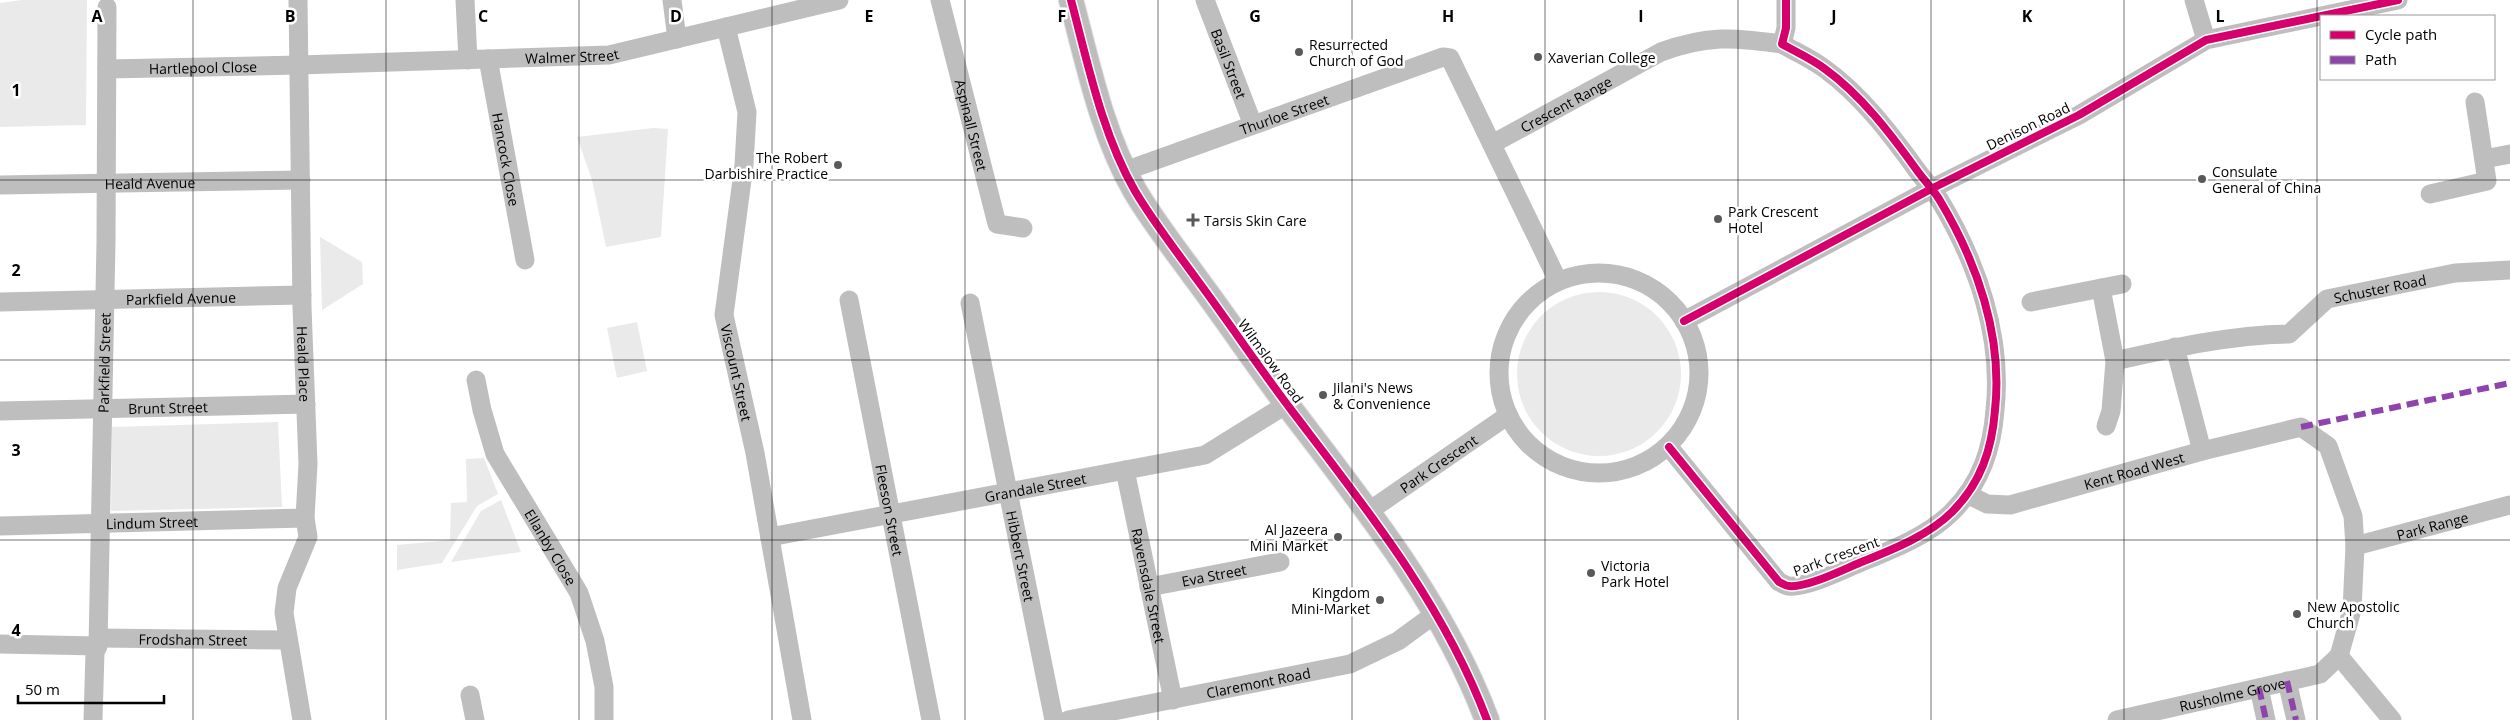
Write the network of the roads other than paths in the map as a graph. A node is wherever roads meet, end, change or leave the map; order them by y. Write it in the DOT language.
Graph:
graph roads {
  1 [pos="298,0"];
  2 [pos="465,0"];
  3 [pos="672,0"];
  4 [pos="839,0"];
  5 [pos="940,0"];
  6 [pos="1071,0"];
  7 [pos="1205,0"];
  8 [pos="1786,0"];
  9 [pos="2194,0"];
  10 [pos="2398,0"];
  11 [pos="107,7"];
  12 [pos="2326,15"];
  13 [pos="2320,16"];
  14 [pos="726,26"];
  15 [pos="677,39"];
  16 [pos="2206,40"];
  17 [pos="1782,44"];
  18 [pos="488,59"];
  19 [pos="468,60"];
  20 [pos="299,65"];
  21 [pos="107,69"];
  22 [pos="2475,102"];
  23 [pos="1253,125"];
  24 [pos="1492,144"];
  25 [pos="2510,154"];
  26 [pos="2484,159"];
  27 [pos="1125,171"];
  28 [pos="301,180"];
  29 [pos="107,183"];
  30 [pos="0,185"];
  31 [pos="1931,188"];
  32 [pos="2430,194"];
  33 [pos="1023,228"];
  34 [pos="525,260"];
  35 [pos="2510,270"];
  36 [pos="1558,281"];
  37 [pos="2122,284"];
  38 [pos="2101,288"];
  39 [pos="302,295"];
  40 [pos="105,299"];
  41 [pos="849,300"];
  42 [pos="0,302"];
  43 [pos="2031,302"];
  44 [pos="970,303"];
  45 [pos="1684,321"];
  46 [pos="2175,347"];
  47 [pos="2115,361"];
  48 [pos="476,380"];
  49 [pos="306,404"];
  50 [pos="1286,404"];
  51 [pos="104,409"];
  52 [pos="0,411"];
  53 [pos="1507,416"];
  54 [pos="2106,426"];
  55 [pos="1669,446"];
  56 [pos="2202,451"];
  57 [pos="1125,470"];
  58 [pos="1007,493"];
  59 [pos="1968,494"];
  60 [pos="2510,505"];
  61 [pos="1369,511"];
  62 [pos="890,515"];
  63 [pos="305,518"];
  64 [pos="101,523"];
  65 [pos="0,526"];
  66 [pos="770,537"];
  67 [pos="2355,546"];
  68 [pos="1280,562"];
  69 [pos="1149,587"];
  70 [pos="1436,614"];
  71 [pos="287,640"];
  72 [pos="98,642"];
  73 [pos="0,644"];
  74 [pos="2339,656"];
  75 [pos="2287,681"];
  76 [pos="2259,688"];
  77 [pos="470,695"];
  78 [pos="1173,700"];
  79 [pos="1142,713"];
  80 [pos="93,720"];
  81 [pos="302,720"];
  82 [pos="475,720"];
  83 [pos="604,720"];
  84 [pos="802,720"];
  85 [pos="931,720"];
  86 [pos="1054,720"];
  87 [pos="1068,720"];
  88 [pos="1487,720"];
  89 [pos="2117,720"];
  90 [pos="2266,720"];
  91 [pos="2296,720"];
  92 [pos="2392,720"];
  1 -- 20 [label="street, Heald Place"];
  2 -- 19 [label="street"];
  3 -- 15 [label="street"];
  4 -- 14 [label="street, Walmer Street"];
  5 -- 33 [label="street, Aspinall Street"];
  6 -- 27 [label="main road, Wilmslow Road"];
  7 -- 23 [label="street, Basil Street"];
  8 -- 17 [label="street"];
  9 -- 16 [label="street"];
  10 -- 12 [label="street, Denison Road"];
  11 -- 21 [label="street, Parkfield Street"];
  13 -- 16 [label="street, Denison Road"];
  14 -- 15 [label="street, Walmer Street"];
  14 -- 66 [label="street, Viscount Street"];
  15 -- 18 [label="street, Walmer Street"];
  16 -- 31 [label="street, Denison Road"];
  17 -- 24 [label="street, Crescent Range"];
  17 -- 31 [label="street, Park Crescent"];
  18 -- 19 [label="street, Walmer Street"];
  18 -- 34 [label="street, Hancock Close"];
  19 -- 20 [label="street, Walmer Street"];
  20 -- 21 [label="street, Hartlepool Close"];
  20 -- 28 [label="street, Heald Place"];
  21 -- 29 [label="street, Parkfield Street"];
  22 -- 26 [label="street"];
  23 -- 24 [label="street, Thurloe Street"];
  23 -- 27 [label="street, Thurloe Street"];
  24 -- 36 [label="street"];
  25 -- 26 [label="street"];
  26 -- 32 [label="street"];
  27 -- 50 [label="main road, Wilmslow Road"];
  28 -- 29 [label="street, Heald Avenue"];
  28 -- 39 [label="street, Heald Place"];
  29 -- 30 [label="street, Heald Avenue"];
  29 -- 40 [label="street, Parkfield Street"];
  31 -- 45 [label="street, Denison Road"];
  31 -- 59 [label="street, Park Crescent"];
  35 -- 46 [label="street, Schuster Road"];
  36 -- 45 [label="street"];
  36 -- 53 [label="street"];
  37 -- 38 [label="street"];
  38 -- 43 [label="street"];
  38 -- 47 [label="street"];
  39 -- 40 [label="street, Parkfield Avenue"];
  39 -- 49 [label="street, Heald Place"];
  40 -- 42 [label="street, Parkfield Avenue"];
  40 -- 51 [label="street, Parkfield Street"];
  41 -- 62 [label="street, Fleeson Street"];
  44 -- 58 [label="street, Hibbert Street"];
  45 -- 55 [label="street"];
  46 -- 47 [label="street, Schuster Road"];
  46 -- 56 [label="street"];
  47 -- 54 [label="street"];
  48 -- 83 [label="street, Ellanby Close"];
  49 -- 51 [label="street, Brunt Street"];
  49 -- 63 [label="street, Heald Place"];
  50 -- 57 [label="street, Grandale Street"];
  50 -- 61 [label="main road, Wilmslow Road"];
  51 -- 52 [label="street, Brunt Street"];
  51 -- 64 [label="street, Parkfield Street"];
  53 -- 55 [label="street"];
  53 -- 61 [label="street, Park Crescent"];
  55 -- 59 [label="street, Park Crescent"];
  56 -- 59 [label="street, Kent Road West"];
  56 -- 67 [label="street, Kent Road West"];
  57 -- 58 [label="street, Grandale Street"];
  57 -- 69 [label="street, Ravensdale Street"];
  58 -- 62 [label="street, Grandale Street"];
  58 -- 86 [label="street, Hibbert Street"];
  60 -- 67 [label="street, Park Range"];
  61 -- 70 [label="main road, Wilmslow Road"];
  62 -- 66 [label="street, Grandale Street"];
  62 -- 85 [label="street, Fleeson Street"];
  63 -- 64 [label="street, Lindum Street"];
  63 -- 71 [label="street, Heald Place"];
  64 -- 65 [label="street, Lindum Street"];
  64 -- 72 [label="street, Parkfield Street"];
  66 -- 84 [label="street, Viscount Street"];
  67 -- 74 [label="street"];
  68 -- 69 [label="street, Eva Street"];
  69 -- 78 [label="street, Ravensdale Street"];
  70 -- 78 [label="street, Claremont Road"];
  70 -- 88 [label="main road, Wilmslow Road"];
  71 -- 72 [label="street, Frodsham Street"];
  71 -- 81 [label="street, Heald Place"];
  72 -- 73 [label="street, Frodsham Street"];
  72 -- 80 [label="street, Parkfield Street"];
  74 -- 75 [label="street, Rusholme Grove"];
  74 -- 92 [label="street"];
  75 -- 76 [label="street, Rusholme Grove"];
  75 -- 91 [label="street"];
  76 -- 89 [label="street, Rusholme Grove"];
  76 -- 90 [label="street"];
  77 -- 82 [label="street"];
  78 -- 79 [label="street, Claremont Road"];
  79 -- 87 [label="street, Claremont Road"];
}
